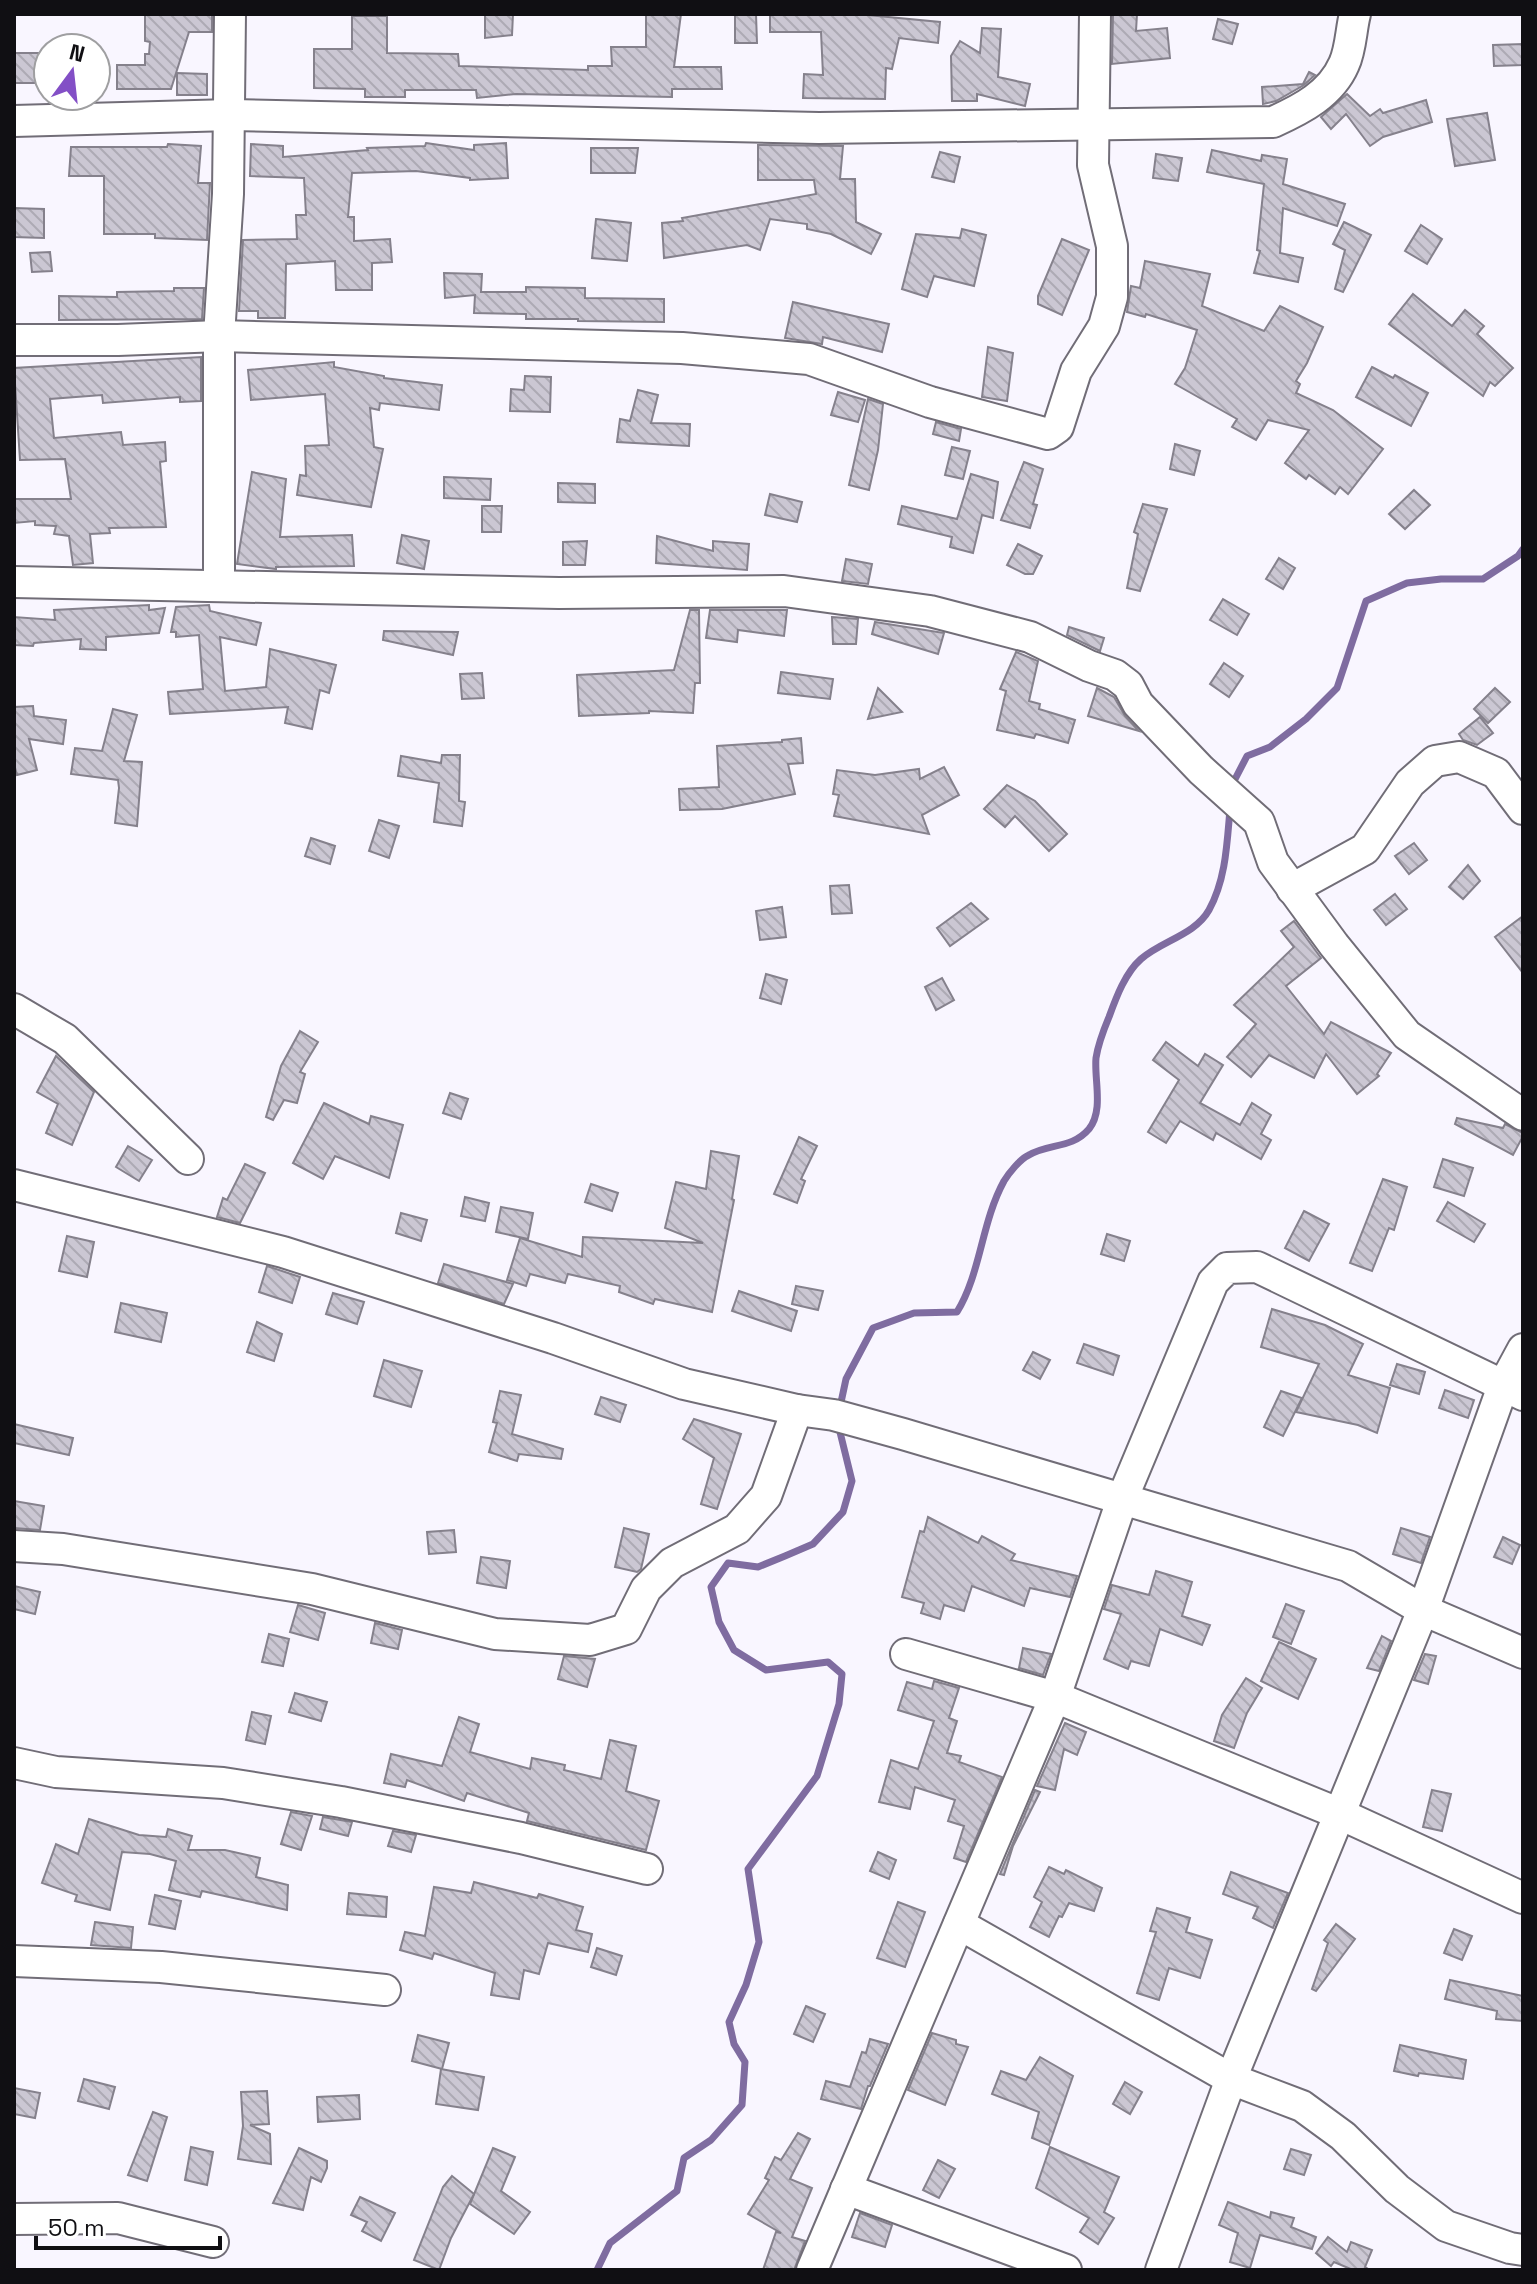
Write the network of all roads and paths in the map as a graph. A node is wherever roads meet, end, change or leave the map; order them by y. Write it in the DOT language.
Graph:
graph roads {
  1 [pos="230,14"];
  2 [pos="1095,14"];
  3 [pos="1355,14"];
  4 [pos="231,115"];
  5 [pos="14,121"];
  6 [pos="1093,123"];
  7 [pos="219,336"];
  8 [pos="14,340"];
  9 [pos="14,582"];
  10 [pos="219,585"];
  11 [pos="1523,809"];
  12 [pos="1292,889"];
  13 [pos="14,1009"];
  14 [pos="1523,1115"];
  15 [pos="188,1159"];
  16 [pos="14,1185"];
  17 [pos="1523,1349"];
  18 [pos="1513,1390"];
  19 [pos="797,1410"];
  20 [pos="1123,1497"];
  21 [pos="14,1546"];
  22 [pos="1423,1610"];
  23 [pos="1523,1653"];
  24 [pos="906,1654"];
  25 [pos="1055,1697"];
  26 [pos="14,1763"];
  27 [pos="1340,1814"];
  28 [pos="647,1869"];
  29 [pos="1523,1898"];
  30 [pos="959,1924"];
  31 [pos="14,1961"];
  32 [pos="385,1990"];
  33 [pos="1231,2079"];
  34 [pos="846,2189"];
  35 [pos="14,2219"];
  36 [pos="213,2242"];
  37 [pos="1523,2250"];
  38 [pos="812,2270"];
  39 [pos="1066,2270"];
  40 [pos="1161,2270"];
  1 -- 4 [label="street"];
  2 -- 6 [label="street"];
  3 -- 6 [label="street"];
  4 -- 5 [label="street"];
  4 -- 6 [label="street"];
  4 -- 7 [label="street"];
  6 -- 7 [label="street"];
  7 -- 8 [label="street"];
  7 -- 10 [label="street"];
  9 -- 10 [label="street"];
  10 -- 12 [label="street"];
  11 -- 12 [label="street"];
  12 -- 14 [label="street"];
  13 -- 15 [label="street"];
  16 -- 19 [label="street"];
  17 -- 18 [label="street"];
  18 -- 20 [label="street"];
  18 -- 22 [label="street"];
  19 -- 20 [label="street"];
  19 -- 21 [label="street"];
  20 -- 22 [label="street"];
  20 -- 25 [label="street"];
  22 -- 23 [label="street"];
  22 -- 27 [label="street"];
  24 -- 25 [label="street"];
  25 -- 27 [label="street"];
  25 -- 30 [label="street"];
  26 -- 28 [label="street"];
  27 -- 29 [label="street"];
  27 -- 33 [label="street"];
  30 -- 33 [label="street"];
  30 -- 34 [label="street"];
  31 -- 32 [label="street"];
  33 -- 37 [label="street"];
  33 -- 40 [label="street"];
  34 -- 38 [label="street"];
  34 -- 39 [label="street"];
  35 -- 36 [label="street"];
}
